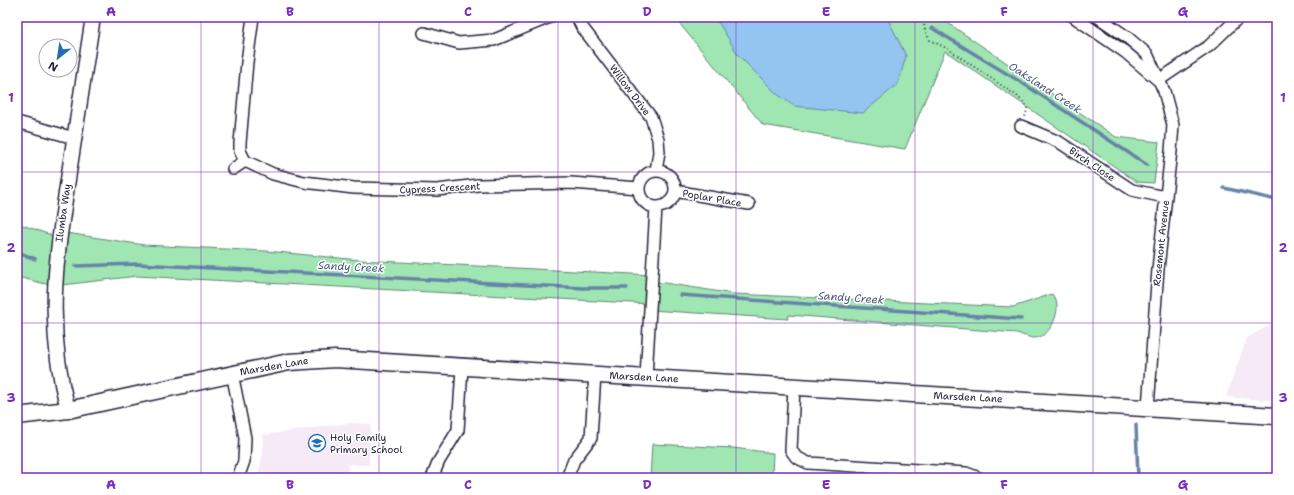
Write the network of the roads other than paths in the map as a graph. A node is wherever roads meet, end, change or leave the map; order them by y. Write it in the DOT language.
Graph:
graph roads {
  1 [pos="93,17"];
  2 [pos="253,17"];
  3 [pos="550,17"];
  4 [pos="577,17"];
  5 [pos="1074,17"];
  6 [pos="1098,17"];
  7 [pos="1239,17"];
  8 [pos="424,33"];
  9 [pos="1159,80"];
  10 [pos="17,122"];
  11 [pos="1021,126"];
  12 [pos="74,138"];
  13 [pos="245,161"];
  14 [pos="233,169"];
  15 [pos="656,171"];
  16 [pos="639,188"];
  17 [pos="675,191"];
  18 [pos="1166,197"];
  19 [pos="748,204"];
  20 [pos="656,207"];
  21 [pos="462,368"];
  22 [pos="232,373"];
  23 [pos="595,374"];
  24 [pos="646,377"];
  25 [pos="794,387"];
  26 [pos="1148,408"];
  27 [pos="68,410"];
  28 [pos="17,416"];
  29 [pos="1277,416"];
  30 [pos="238,478"];
  31 [pos="432,478"];
  32 [pos="567,478"];
  33 [pos="979,478"];
  1 -- 12 [label="street, Ilumba Way"];
  2 -- 13 [label="street"];
  3 -- 8 [label="street"];
  4 -- 15 [label="street, Willow Drive"];
  5 -- 9 [label="street, Rosemont Avenue"];
  6 -- 9 [label="street, Rosemont Avenue"];
  7 -- 9 [label="street"];
  9 -- 18 [label="street, Rosemont Avenue"];
  10 -- 12 [label="street"];
  11 -- 18 [label="street, Birch Close"];
  12 -- 27 [label="street, Ilumba Way"];
  13 -- 14 [label="street"];
  13 -- 16 [label="street, Cypress Crescent"];
  15 -- 16 [label="street"];
  15 -- 17 [label="street"];
  16 -- 20 [label="street"];
  17 -- 19 [label="street, Poplar Place"];
  17 -- 20 [label="street"];
  18 -- 26 [label="street, Rosemont Avenue"];
  20 -- 24 [label="street"];
  21 -- 22 [label="main road, Marsden Lane"];
  21 -- 23 [label="main road, Marsden Lane"];
  21 -- 31 [label="street"];
  22 -- 27 [label="main road, Marsden Lane"];
  22 -- 30 [label="street"];
  23 -- 24 [label="main road, Marsden Lane"];
  23 -- 32 [label="street"];
  24 -- 25 [label="main road, Marsden Lane"];
  25 -- 26 [label="main road, Marsden Lane"];
  25 -- 33 [label="street"];
  26 -- 29 [label="main road, Marsden Lane"];
  27 -- 28 [label="main road, Marsden Lane"];
}
